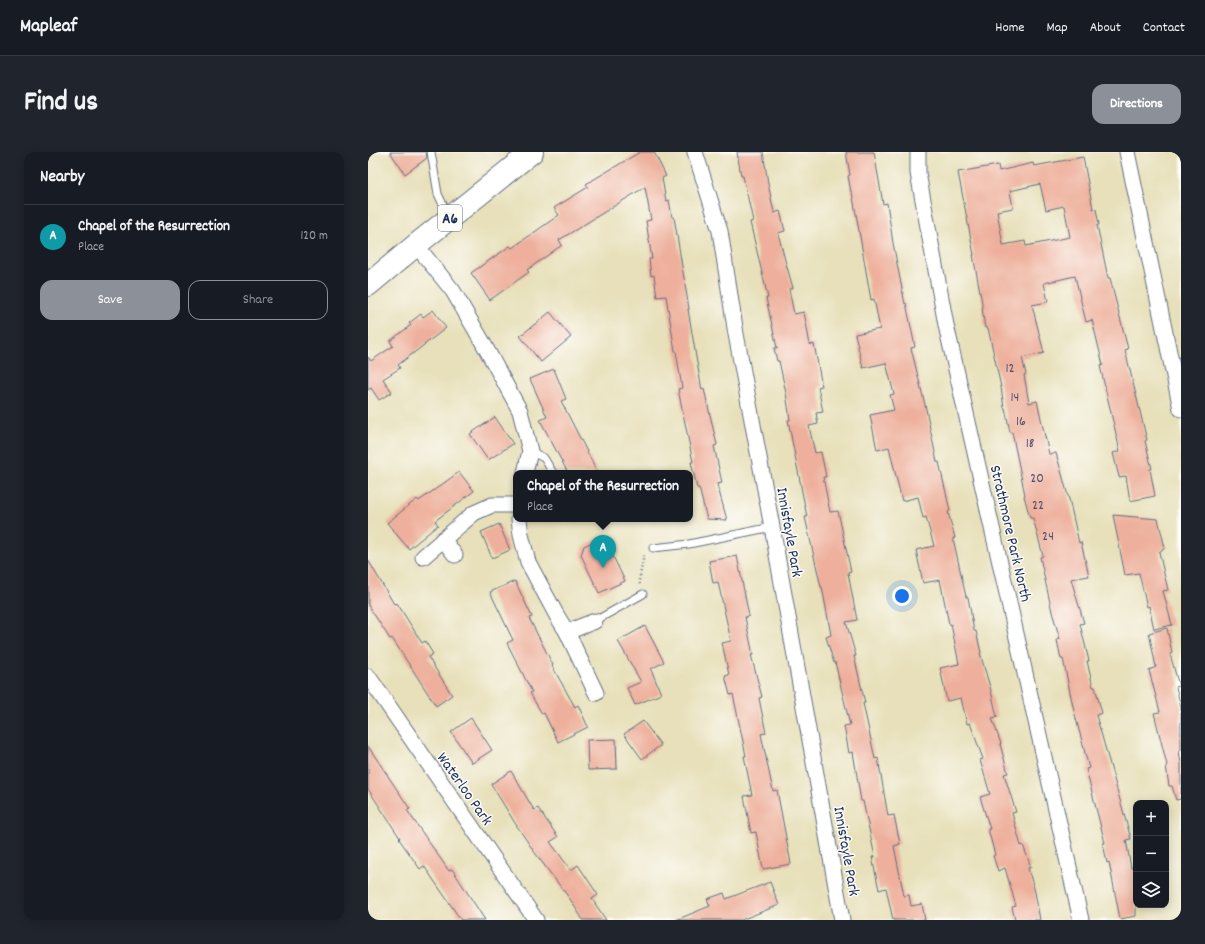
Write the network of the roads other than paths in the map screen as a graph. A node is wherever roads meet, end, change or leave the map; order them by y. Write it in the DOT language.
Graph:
graph roads {
  1 [pos="431,152"];
  2 [pos="532,152"];
  3 [pos="695,152"];
  4 [pos="918,152"];
  5 [pos="1127,152"];
  6 [pos="450,219"];
  7 [pos="416,244"];
  8 [pos="368,285"];
  9 [pos="1181,409"];
  10 [pos="530,451"];
  11 [pos="526,470"];
  12 [pos="551,470"];
  13 [pos="513,505"];
  14 [pos="519,522"];
  15 [pos="772,526"];
  16 [pos="443,539"];
  17 [pos="653,548"];
  18 [pos="455,555"];
  19 [pos="423,557"];
  20 [pos="643,594"];
  21 [pos="595,621"];
  22 [pos="567,632"];
  23 [pos="368,676"];
  24 [pos="596,693"];
  25 [pos="536,920"];
  26 [pos="841,920"];
  27 [pos="1081,920"];
  1 -- 6 [label="lane"];
  2 -- 6 [label="main road, A6"];
  3 -- 15 [label="street, Innisfayle Park"];
  4 -- 27 [label="street, Strathmore Park North"];
  5 -- 9 [label="street"];
  6 -- 7 [label="main road, A6"];
  7 -- 8 [label="main road, A6"];
  7 -- 10 [label="street"];
  10 -- 11 [label="street"];
  10 -- 12 [label="lane"];
  13 -- 16 [label="street"];
  14 -- 22 [label="street"];
  15 -- 17 [label="lane"];
  15 -- 26 [label="street, Innisfayle Park"];
  16 -- 18 [label="street"];
  16 -- 19 [label="street"];
  20 -- 21 [label="lane"];
  21 -- 22 [label="street"];
  22 -- 24 [label="street"];
  23 -- 25 [label="street, Waterloo Park"];
}
